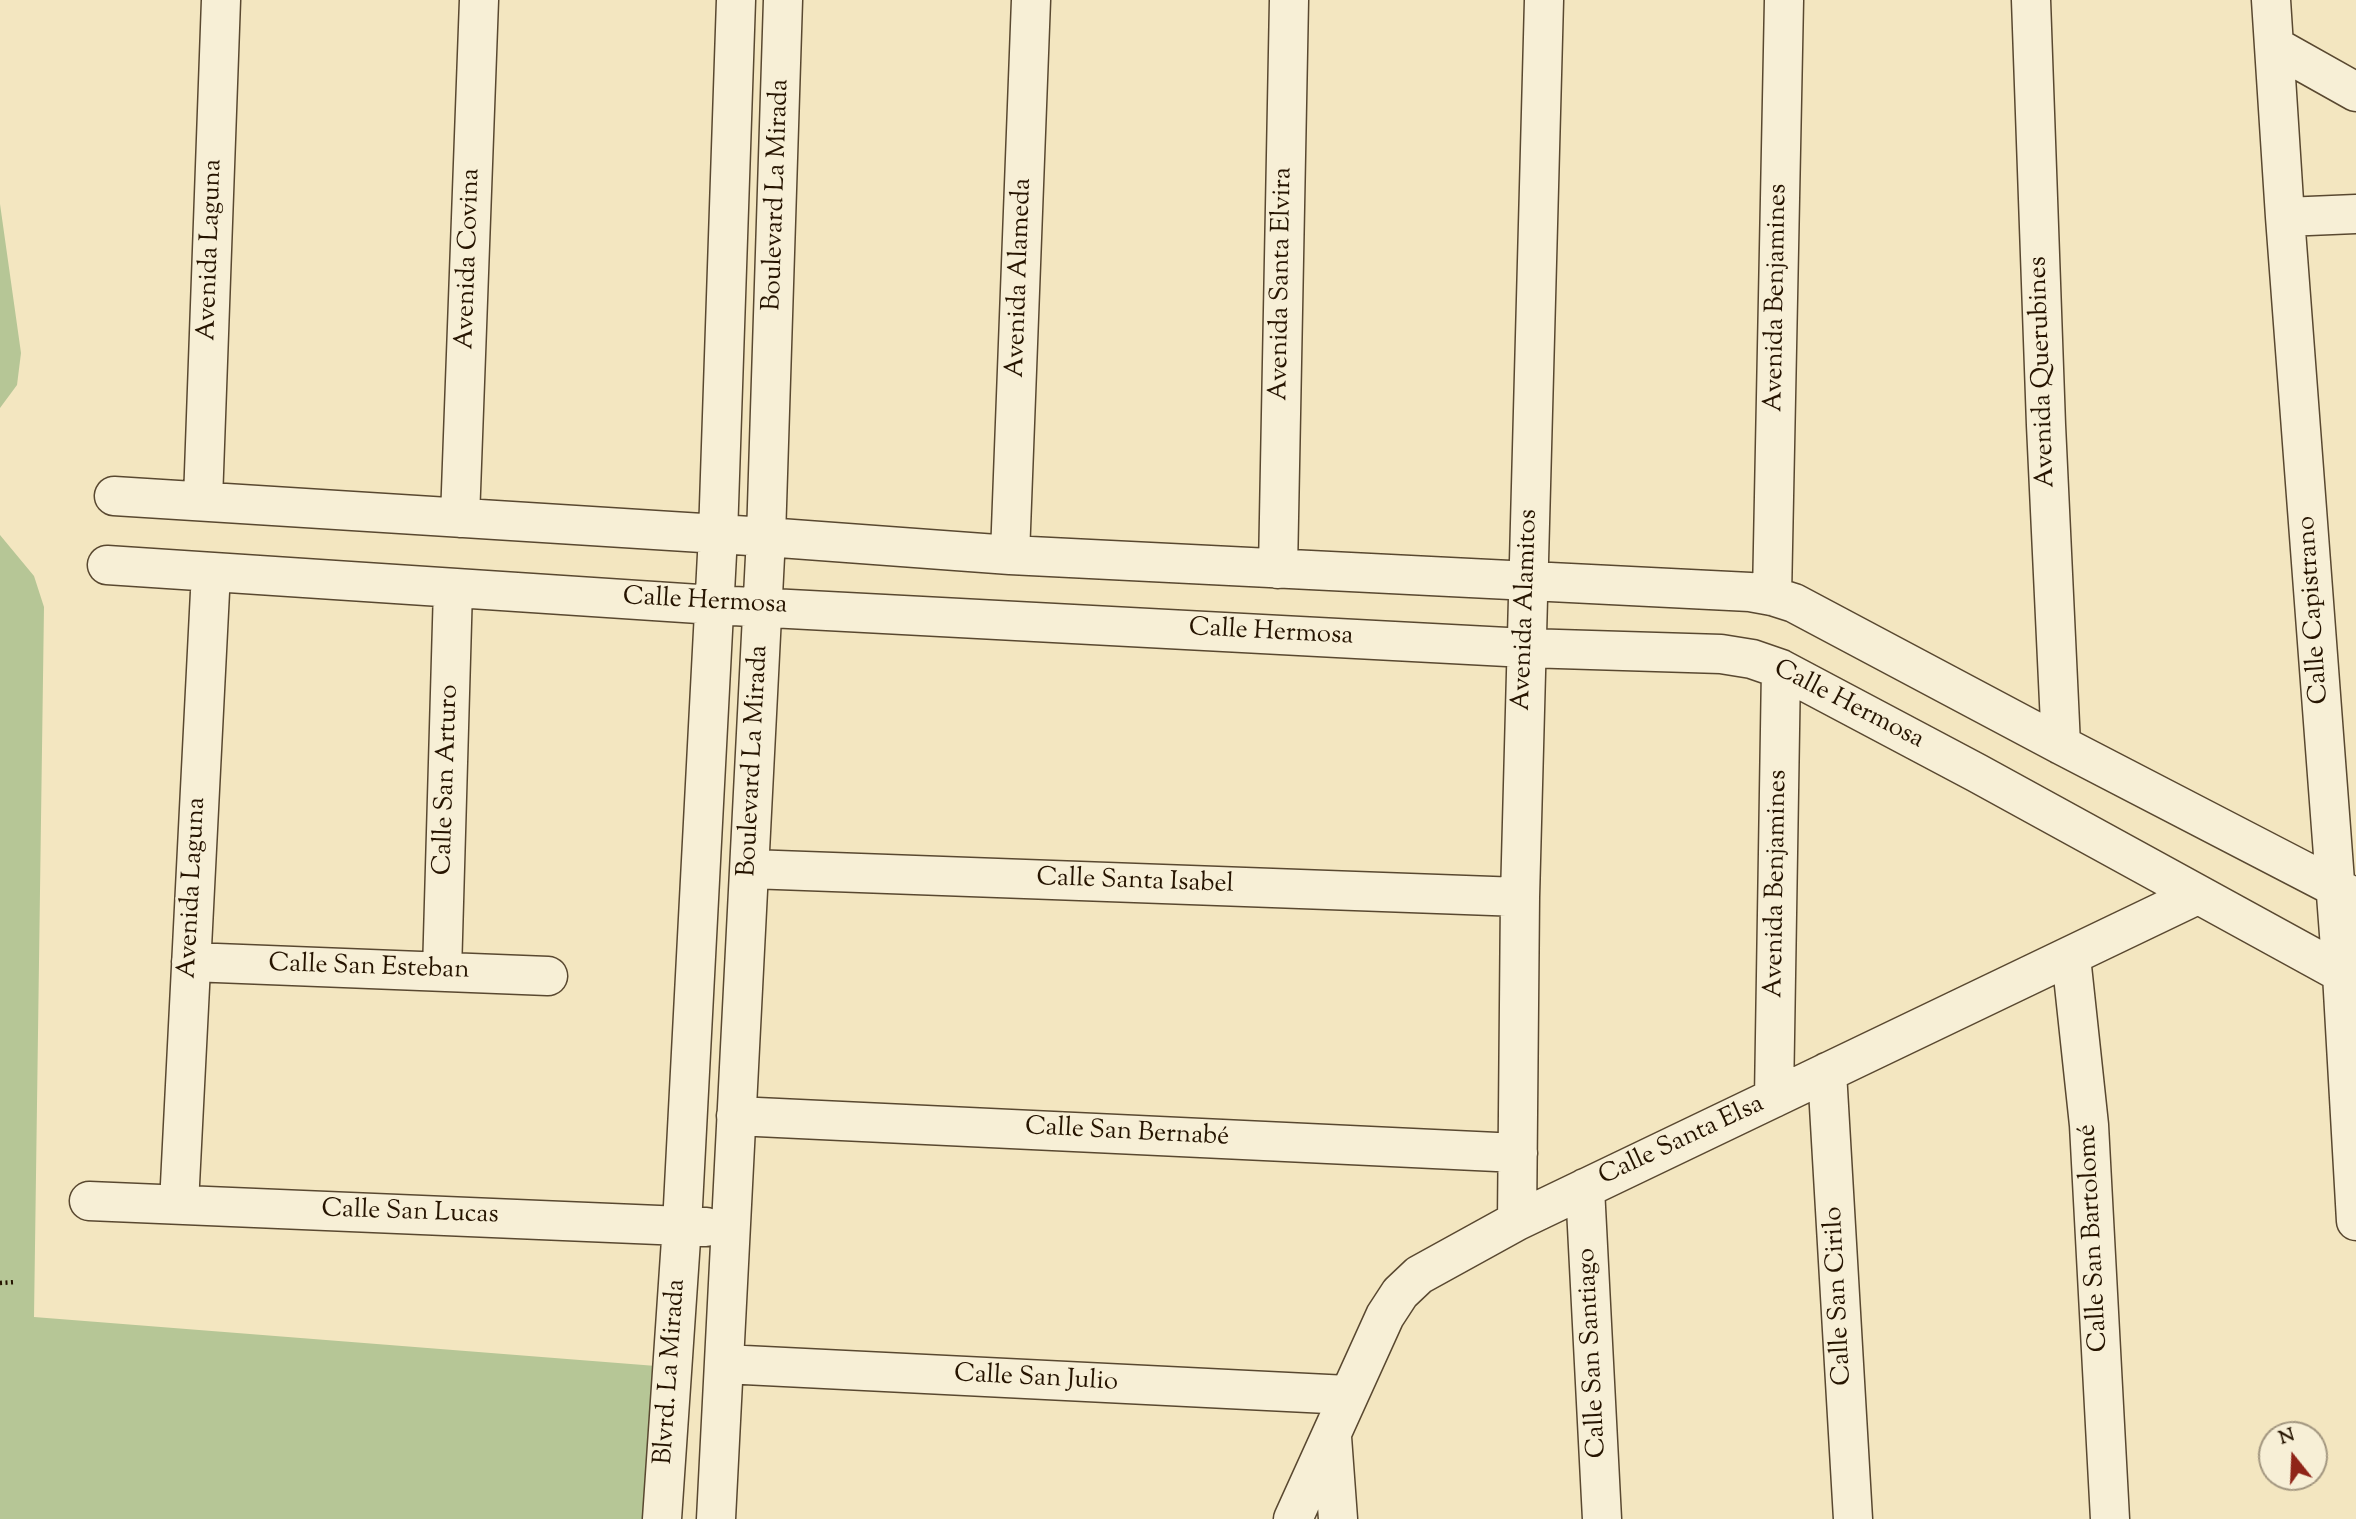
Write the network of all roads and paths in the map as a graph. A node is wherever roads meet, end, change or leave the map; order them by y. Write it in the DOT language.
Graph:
graph roads {
  1 [pos="221,0"];
  2 [pos="479,0"];
  3 [pos="736,0"];
  4 [pos="783,0"];
  5 [pos="1031,0"];
  6 [pos="1289,0"];
  7 [pos="1544,0"];
  8 [pos="1784,0"];
  9 [pos="2031,0"];
  10 [pos="2271,0"];
  11 [pos="2274,46"];
  12 [pos="2356,92"];
  13 [pos="2356,214"];
  14 [pos="2285,217"];
  15 [pos="114,496"];
  16 [pos="203,500"];
  17 [pos="460,518"];
  18 [pos="718,535"];
  19 [pos="766,537"];
  20 [pos="1010,555"];
  21 [pos="107,565"];
  22 [pos="1278,569"];
  23 [pos="211,572"];
  24 [pos="1528,581"];
  25 [pos="453,588"];
  26 [pos="1772,596"];
  27 [pos="713,605"];
  28 [pos="763,607"];
  29 [pos="1526,648"];
  30 [pos="1781,669"];
  31 [pos="2061,745"];
  32 [pos="750,869"];
  33 [pos="2346,892"];
  34 [pos="2197,895"];
  35 [pos="1520,897"];
  36 [pos="2071,957"];
  37 [pos="191,962"];
  38 [pos="443,972"];
  39 [pos="548,976"];
  40 [pos="2349,977"];
  41 [pos="1827,1072"];
  42 [pos="1774,1098"];
  43 [pos="736,1116"];
  44 [pos="1518,1153"];
  45 [pos="1585,1188"];
  46 [pos="89,1201"];
  47 [pos="178,1204"];
  48 [pos="1517,1221"];
  49 [pos="2356,1221"];
  50 [pos="682,1225"];
  51 [pos="731,1228"];
  52 [pos="15,1282"];
  53 [pos="0,1283"];
  54 [pos="724,1364"];
  55 [pos="1348,1395"];
  56 [pos="1332,1432"];
  57 [pos="662,1519"];
  58 [pos="716,1519"];
  59 [pos="1293,1519"];
  60 [pos="1338,1519"];
  61 [pos="1602,1519"];
  62 [pos="1853,1519"];
  63 [pos="2110,1519"];
  1 -- 16 [label="street, Avenida Laguna"];
  2 -- 17 [label="street, Avenida Covina"];
  3 -- 18 [label="street, Boulevard La Mirada"];
  4 -- 19 [label="street, Boulevard La Mirada"];
  5 -- 20 [label="street, Avenida Alameda"];
  6 -- 22 [label="street, Avenida Santa Elvira"];
  7 -- 24 [label="street, Avenida Alamitos"];
  8 -- 26 [label="street, Avenida Benjamines"];
  9 -- 31 [label="street, Avenida Querubines"];
  10 -- 11 [label="street, Calle Capistrano"];
  11 -- 12 [label="street"];
  11 -- 14 [label="street, Calle Capistrano"];
  13 -- 14 [label="street"];
  14 -- 33 [label="street, Calle Capistrano"];
  15 -- 16 [label="street"];
  16 -- 17 [label="street"];
  17 -- 18 [label="street"];
  18 -- 19 [label="street"];
  18 -- 27 [label="street, Boulevard La Mirada"];
  19 -- 20 [label="street"];
  19 -- 28 [label="street, Boulevard La Mirada"];
  20 -- 22 [label="street"];
  21 -- 23 [label="street, Calle Hermosa"];
  22 -- 24 [label="street"];
  23 -- 25 [label="street, Calle Hermosa"];
  23 -- 37 [label="street, Avenida Laguna"];
  24 -- 26 [label="street"];
  24 -- 29 [label="street, Avenida Alamitos"];
  25 -- 27 [label="street, Calle Hermosa"];
  25 -- 38 [label="street, Calle San Arturo"];
  26 -- 31 [label="street"];
  27 -- 28 [label="street, Calle Hermosa"];
  27 -- 50 [label="street, Boulevard La Mirada"];
  28 -- 29 [label="street, Calle Hermosa"];
  28 -- 32 [label="street, Boulevard La Mirada"];
  29 -- 30 [label="street, Calle Hermosa"];
  29 -- 35 [label="street, Avenida Alamitos"];
  30 -- 34 [label="street, Calle Hermosa"];
  30 -- 42 [label="street, Avenida Benjamines"];
  31 -- 33 [label="street"];
  32 -- 35 [label="street, Calle Santa Isabel"];
  32 -- 43 [label="street, Boulevard La Mirada"];
  33 -- 40 [label="street, Calle Capistrano"];
  34 -- 36 [label="street, Calle Santa Elsa"];
  34 -- 40 [label="street, Calle Hermosa"];
  35 -- 44 [label="street, Avenida Alamitos"];
  36 -- 41 [label="street, Calle Santa Elsa"];
  36 -- 63 [label="street, Calle San Bartolomé"];
  37 -- 38 [label="street, Calle San Esteban"];
  37 -- 47 [label="street, Avenida Laguna"];
  38 -- 39 [label="street, Calle San Esteban"];
  40 -- 49 [label="street, Calle Capistrano"];
  41 -- 42 [label="street, Calle Santa Elsa"];
  41 -- 62 [label="street, Calle San Cirilo"];
  42 -- 45 [label="street, Calle Santa Elsa"];
  43 -- 44 [label="street, Calle San Bernabé"];
  43 -- 51 [label="street, Boulevard La Mirada"];
  44 -- 48 [label="street, Avenida Alamitos"];
  45 -- 48 [label="street, Calle Santa Elsa"];
  45 -- 61 [label="street, Calle San Santiago"];
  46 -- 47 [label="street, Calle San Lucas"];
  47 -- 50 [label="street, Calle San Lucas"];
  48 -- 55 [label="street, Calle Santa Elsa"];
  50 -- 51 [label="street, Calle San Lucas"];
  50 -- 57 [label="street, Blvrd. La Mirada"];
  51 -- 54 [label="street, Blvrd. La Mirada"];
  52 -- 53 [label="path"];
  54 -- 55 [label="street, Calle San Julio"];
  54 -- 58 [label="street, Blvrd. La Mirada"];
  55 -- 56 [label="street, Calle Santa Elsa"];
  56 -- 59 [label="street, Calle Santa Elsa"];
  56 -- 60 [label="street"];
}
